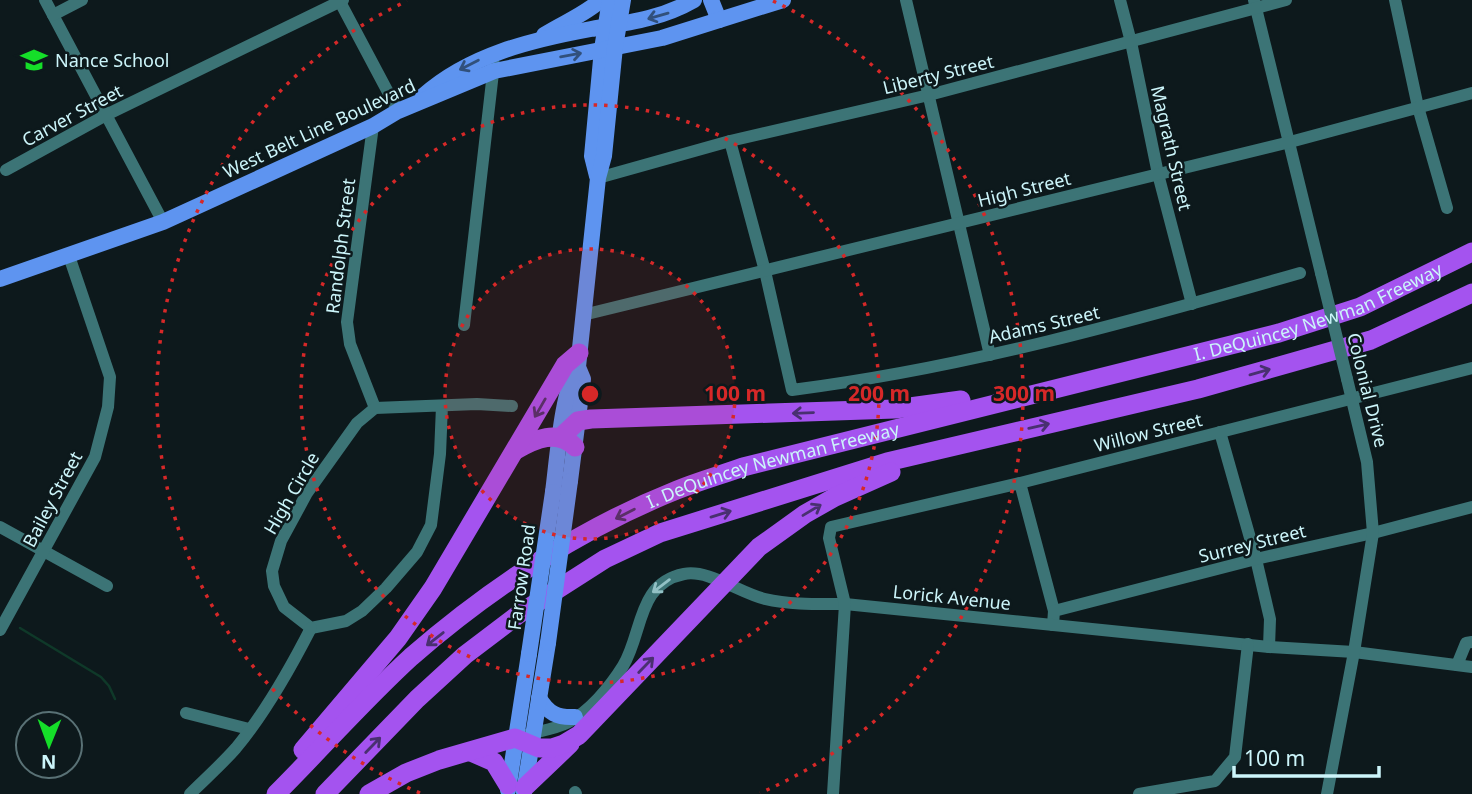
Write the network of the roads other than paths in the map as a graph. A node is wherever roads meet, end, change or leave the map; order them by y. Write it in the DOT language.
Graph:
graph roads {
  1 [pos="45,0"];
  2 [pos="82,0"];
  3 [pos="601,0"];
  4 [pos="610,0"];
  5 [pos="623,0"];
  6 [pos="694,0"];
  7 [pos="711,0"];
  8 [pos="783,0"];
  9 [pos="906,0"];
  10 [pos="1120,0"];
  11 [pos="1286,0"];
  12 [pos="1395,0"];
  13 [pos="341,1"];
  14 [pos="1254,4"];
  15 [pos="53,15"];
  16 [pos="719,20"];
  17 [pos="612,26"];
  18 [pos="535,41"];
  19 [pos="1131,42"];
  20 [pos="609,48"];
  21 [pos="496,54"];
  22 [pos="494,71"];
  23 [pos="1472,93"];
  24 [pos="929,95"];
  25 [pos="1418,107"];
  26 [pos="406,108"];
  27 [pos="108,114"];
  28 [pos="373,126"];
  29 [pos="730,141"];
  30 [pos="1290,142"];
  31 [pos="6,170"];
  32 [pos="1158,174"];
  33 [pos="598,178"];
  34 [pos="1447,208"];
  35 [pos="163,222"];
  36 [pos="959,224"];
  37 [pos="1472,252"];
  38 [pos="69,256"];
  39 [pos="765,271"];
  40 [pos="1300,273"];
  41 [pos="0,279"];
  42 [pos="1472,293"];
  43 [pos="1192,304"];
  44 [pos="583,315"];
  45 [pos="464,325"];
  46 [pos="990,355"];
  47 [pos="578,360"];
  48 [pos="1138,368"];
  49 [pos="1472,369"];
  50 [pos="1352,399"];
  51 [pos="442,406"];
  52 [pos="512,406"];
  53 [pos="374,408"];
  54 [pos="578,421"];
  55 [pos="1220,432"];
  56 [pos="972,441"];
  57 [pos="568,442"];
  58 [pos="516,450"];
  59 [pos="1020,483"];
  60 [pos="1472,507"];
  61 [pos="0,527"];
  62 [pos="1373,533"];
  63 [pos="44,551"];
  64 [pos="1256,559"];
  65 [pos="724,584"];
  66 [pos="107,586"];
  67 [pos="845,604"];
  68 [pos="1053,618"];
  69 [pos="311,628"];
  70 [pos="0,630"];
  71 [pos="1472,642"];
  72 [pos="1248,644"];
  73 [pos="1269,647"];
  74 [pos="1354,652"];
  75 [pos="1457,665"];
  76 [pos="1472,667"];
  77 [pos="539,698"];
  78 [pos="186,713"];
  79 [pos="577,726"];
  80 [pos="249,729"];
  81 [pos="527,738"];
  82 [pos="471,752"];
  83 [pos="516,790"];
  84 [pos="190,794"];
  85 [pos="261,794"];
  86 [pos="276,794"];
  87 [pos="325,794"];
  88 [pos="369,794"];
  89 [pos="834,794"];
  90 [pos="1139,794"];
  91 [pos="1327,794"];
  1 -- 15 [label="street"];
  2 -- 15 [label="street"];
  3 -- 18 [label="main road"];
  4 -- 17 [label="main road, Farrow Road"];
  5 -- 17 [label="main road, Farrow Road"];
  6 -- 17 [label="main road, one-way"];
  7 -- 16 [label="main road"];
  8 -- 16 [label="main road, West Belt Line Boulevard"];
  9 -- 24 [label="street"];
  10 -- 19 [label="street, Magrath Street"];
  11 -- 14 [label="street, Liberty Street"];
  12 -- 25 [label="street"];
  13 -- 26 [label="street"];
  13 -- 27 [label="street, Carver Street"];
  14 -- 19 [label="street, Liberty Street"];
  14 -- 30 [label="street, Colonial Drive"];
  15 -- 27 [label="street"];
  16 -- 20 [label="main road, West Belt Line Boulevard"];
  17 -- 18 [label="main road"];
  17 -- 20 [label="main road, Farrow Road"];
  18 -- 21 [label="main road"];
  19 -- 24 [label="street, Liberty Street"];
  19 -- 32 [label="street, Magrath Street"];
  22 -- 20 [label="main road, West Belt Line Boulevard, one-way"];
  20 -- 33 [label="main road, Farrow Road"];
  21 -- 22 [label="street"];
  21 -- 26 [label="main road, one-way"];
  22 -- 26 [label="main road, West Belt Line Boulevard"];
  22 -- 45 [label="street"];
  23 -- 25 [label="street, High Street"];
  24 -- 29 [label="street, Liberty Street"];
  24 -- 36 [label="street"];
  25 -- 30 [label="street, High Street"];
  25 -- 34 [label="street"];
  26 -- 28 [label="main road, West Belt Line Boulevard"];
  27 -- 31 [label="street, Carver Street"];
  27 -- 35 [label="street"];
  28 -- 35 [label="main road, West Belt Line Boulevard"];
  28 -- 53 [label="street, Randolph Street"];
  29 -- 33 [label="street, Liberty Street"];
  29 -- 39 [label="street"];
  30 -- 32 [label="street, High Street"];
  30 -- 50 [label="street, Colonial Drive, bridge"];
  32 -- 36 [label="street, High Street"];
  32 -- 43 [label="street, Magrath Street"];
  33 -- 44 [label="main road, Farrow Road"];
  35 -- 38 [label="main road, West Belt Line Boulevard"];
  36 -- 39 [label="street, High Street"];
  36 -- 46 [label="street"];
  37 -- 48 [label="highway, I. DeQuincey Newman Freeway"];
  38 -- 41 [label="main road, West Belt Line Boulevard"];
  38 -- 63 [label="street, Bailey Street"];
  39 -- 44 [label="street, High Street"];
  39 -- 46 [label="street, Adams Street"];
  40 -- 43 [label="street, Adams Street"];
  56 -- 42 [label="highway, I. DeQuincey Newman Freeway, one-way"];
  43 -- 46 [label="street, Adams Street"];
  44 -- 47 [label="main road, Farrow Road"];
  47 -- 54 [label="main road, Farrow Road"];
  47 -- 57 [label="main road, Farrow Road"];
  47 -- 58 [label="highway, one-way"];
  48 -- 54 [label="highway, one-way"];
  48 -- 86 [label="highway, I. DeQuincey Newman Freeway, one-way"];
  49 -- 50 [label="street, Willow Street"];
  50 -- 55 [label="street, Willow Street"];
  50 -- 62 [label="street, Colonial Drive"];
  51 -- 52 [label="street"];
  51 -- 53 [label="street"];
  51 -- 69 [label="street"];
  53 -- 69 [label="street, High Circle"];
  54 -- 57 [label="highway"];
  55 -- 59 [label="street, Willow Street"];
  55 -- 64 [label="street"];
  65 -- 56 [label="highway, one-way"];
  87 -- 56 [label="highway, I. DeQuincey Newman Freeway, one-way"];
  57 -- 58 [label="highway"];
  57 -- 77 [label="main road, Farrow Road, bridge"];
  57 -- 81 [label="main road, Farrow Road, bridge"];
  58 -- 85 [label="highway"];
  59 -- 67 [label="street, Willow Street"];
  59 -- 68 [label="street"];
  60 -- 62 [label="street, Surrey Street"];
  61 -- 63 [label="street"];
  62 -- 64 [label="street, Surrey Street"];
  62 -- 74 [label="street, Colonial Drive"];
  63 -- 66 [label="street"];
  63 -- 70 [label="street, Bailey Street"];
  64 -- 68 [label="street, Surrey Street"];
  64 -- 73 [label="street"];
  65 -- 67 [label="street, Lorick Avenue"];
  79 -- 65 [label="highway, one-way"];
  65 -- 79 [label="street, Lorick Avenue, one-way"];
  67 -- 68 [label="street, Lorick Avenue"];
  67 -- 89 [label="street"];
  68 -- 72 [label="street, Lorick Avenue"];
  69 -- 80 [label="street"];
  71 -- 75 [label="street"];
  72 -- 73 [label="street, Lorick Avenue"];
  72 -- 90 [label="street"];
  73 -- 74 [label="street, Lorick Avenue"];
  74 -- 75 [label="street, Lorick Avenue"];
  74 -- 91 [label="street, Colonial Drive"];
  75 -- 76 [label="street, Lorick Avenue"];
  77 -- 79 [label="main road"];
  77 -- 81 [label="main road, Farrow Road"];
  78 -- 80 [label="street"];
  79 -- 81 [label="highway"];
  79 -- 83 [label="highway"];
  80 -- 84 [label="street"];
  81 -- 82 [label="highway"];
  81 -- 83 [label="main road, Farrow Road"];
  82 -- 83 [label="highway"];
  82 -- 88 [label="highway"];
}
